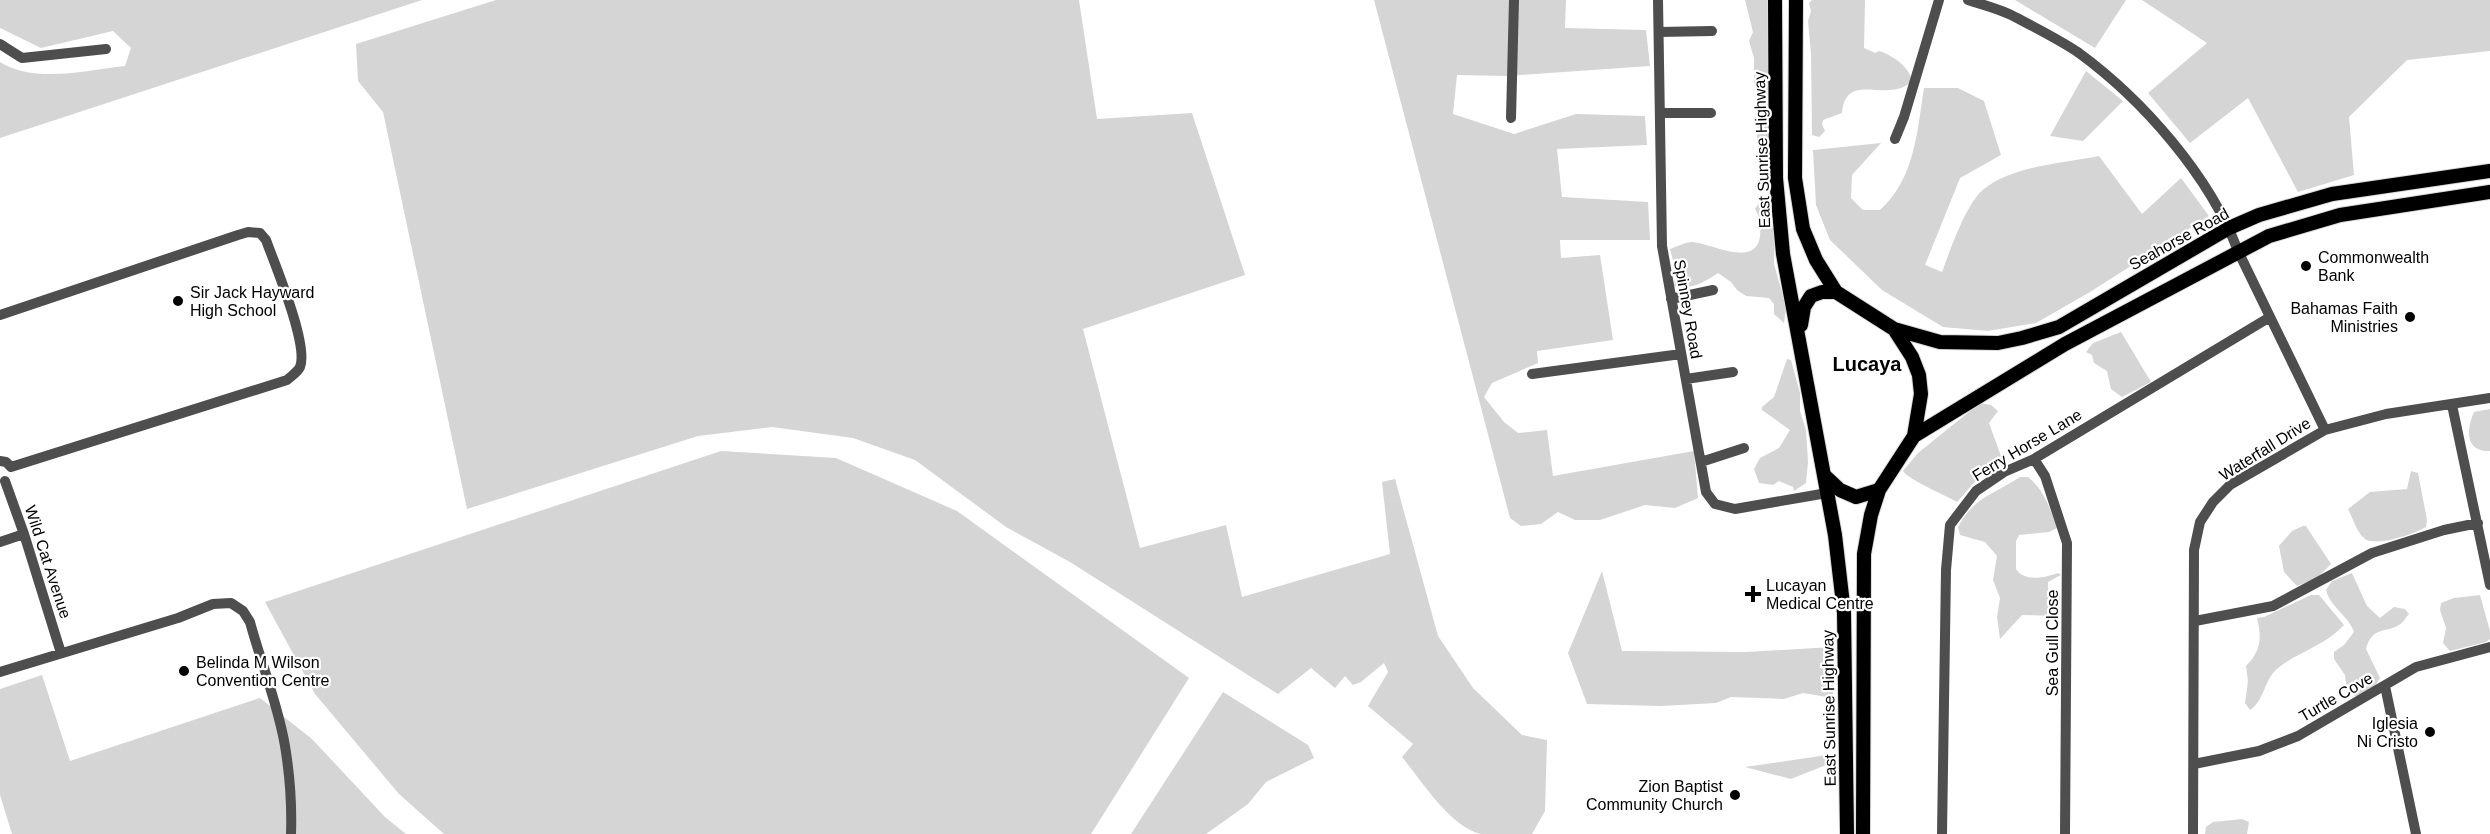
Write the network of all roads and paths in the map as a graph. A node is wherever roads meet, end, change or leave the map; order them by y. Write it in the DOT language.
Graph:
graph roads {
  1 [pos="1514,0"];
  2 [pos="1658,0"];
  3 [pos="1775,0"];
  4 [pos="1796,0"];
  5 [pos="1939,0"];
  6 [pos="1968,0"];
  7 [pos="1712,31"];
  8 [pos="1659,32"];
  9 [pos="0,44"];
  10 [pos="106,49"];
  11 [pos="1660,113"];
  12 [pos="1711,113"];
  13 [pos="1510,118"];
  14 [pos="1895,139"];
  15 [pos="2490,171"];
  16 [pos="2490,192"];
  17 [pos="2229,228"];
  18 [pos="2238,250"];
  19 [pos="1713,290"];
  20 [pos="1836,292"];
  21 [pos="1671,299"];
  22 [pos="0,315"];
  23 [pos="2270,317"];
  24 [pos="1893,329"];
  25 [pos="1799,333"];
  26 [pos="1681,354"];
  27 [pos="1733,372"];
  28 [pos="1532,374"];
  29 [pos="1686,380"];
  30 [pos="2490,398"];
  31 [pos="2452,405"];
  32 [pos="2325,429"];
  33 [pos="1914,436"];
  34 [pos="1744,448"];
  35 [pos="2034,459"];
  36 [pos="0,461"];
  37 [pos="1701,462"];
  38 [pos="11,467"];
  39 [pos="1824,475"];
  40 [pos="3,482"];
  41 [pos="1879,490"];
  42 [pos="1827,493"];
  43 [pos="2478,523"];
  44 [pos="24,534"];
  45 [pos="0,542"];
  46 [pos="2490,585"];
  47 [pos="2195,621"];
  48 [pos="2490,647"];
  49 [pos="61,653"];
  50 [pos="0,672"];
  51 [pos="2385,686"];
  52 [pos="2194,764"];
  53 [pos="291,834"];
  54 [pos="1847,834"];
  55 [pos="1863,834"];
  56 [pos="1942,834"];
  57 [pos="2066,834"];
  58 [pos="2193,834"];
  59 [pos="2416,834"];
  1 -- 13 [label="street"];
  2 -- 8 [label="street, Spinney Road"];
  3 -- 25 [label="main road, East Sunrise Highway"];
  4 -- 20 [label="main road, East Sunrise Highway"];
  5 -- 14 [label="street"];
  6 -- 17 [label="street"];
  7 -- 8 [label="street"];
  8 -- 11 [label="street, Spinney Road"];
  9 -- 10 [label="street"];
  11 -- 12 [label="street"];
  11 -- 21 [label="street, Spinney Road"];
  15 -- 17 [label="main road, Seahorse Road"];
  16 -- 18 [label="main road"];
  17 -- 18 [label="street"];
  17 -- 24 [label="main road, Seahorse Road"];
  18 -- 23 [label="street"];
  18 -- 33 [label="main road"];
  19 -- 21 [label="street"];
  20 -- 24 [label="main road"];
  20 -- 25 [label="main road"];
  21 -- 26 [label="street, Spinney Road"];
  22 -- 38 [label="street"];
  23 -- 32 [label="street"];
  23 -- 35 [label="street, Ferry Horse Lane"];
  24 -- 33 [label="main road"];
  25 -- 39 [label="main road, East Sunrise Highway"];
  26 -- 28 [label="street"];
  26 -- 29 [label="street, Spinney Road"];
  27 -- 29 [label="street"];
  29 -- 37 [label="street, Spinney Road"];
  30 -- 31 [label="street, Waterfall Drive"];
  31 -- 32 [label="street, Waterfall Drive"];
  31 -- 43 [label="street"];
  32 -- 47 [label="street, Waterfall Drive"];
  33 -- 41 [label="main road, East Sunrise Highway"];
  34 -- 37 [label="street"];
  35 -- 56 [label="street, Ferry Horse Lane"];
  35 -- 57 [label="street, Sea Gull Close"];
  36 -- 38 [label="street"];
  37 -- 42 [label="street, Spinney Road"];
  38 -- 40 [label="street"];
  39 -- 41 [label="main road"];
  39 -- 42 [label="main road, East Sunrise Highway"];
  40 -- 44 [label="street, Wild Cat Avenue"];
  41 -- 55 [label="main road, East Sunrise Highway"];
  42 -- 54 [label="main road, East Sunrise Highway"];
  43 -- 46 [label="street"];
  43 -- 47 [label="street"];
  44 -- 45 [label="street"];
  44 -- 49 [label="street, Wild Cat Avenue"];
  47 -- 52 [label="street, Waterfall Drive"];
  48 -- 51 [label="street, Turtle Cove"];
  49 -- 50 [label="street"];
  49 -- 53 [label="street"];
  51 -- 52 [label="street, Turtle Cove"];
  51 -- 59 [label="street"];
  52 -- 58 [label="street, Waterfall Drive"];
}
